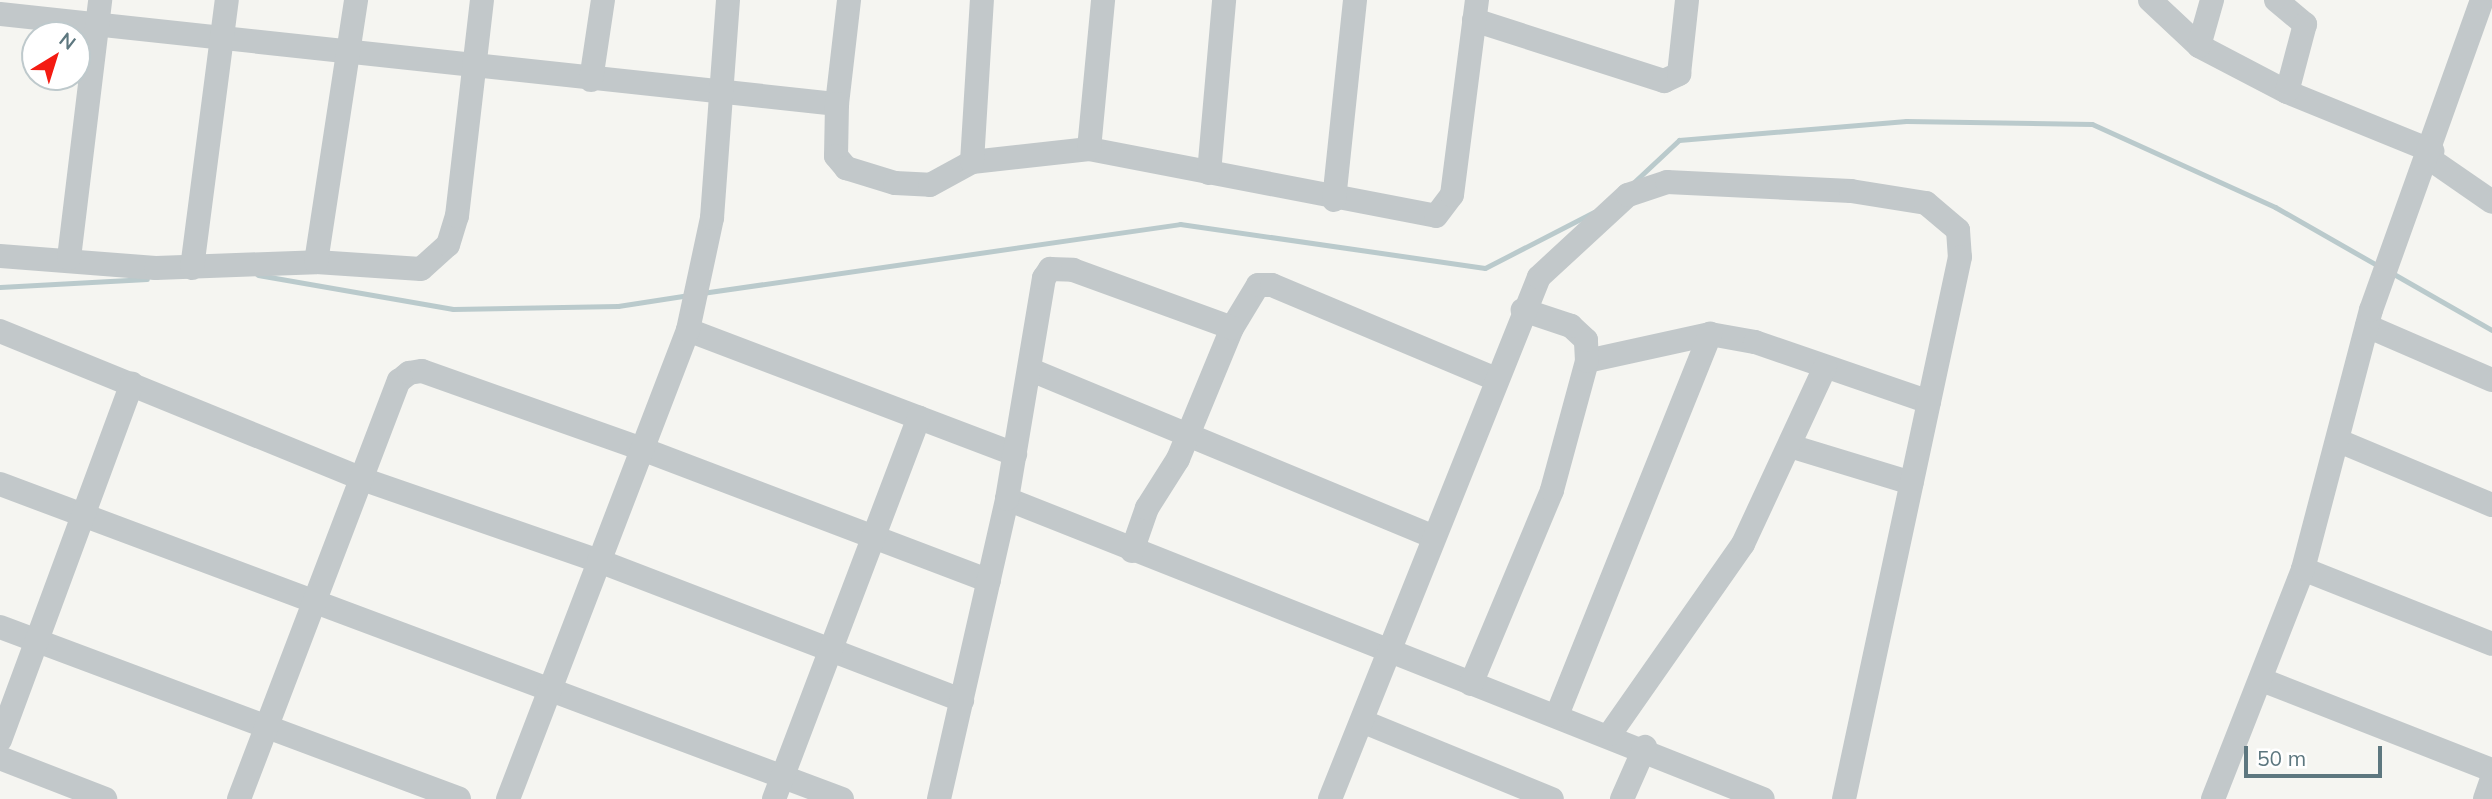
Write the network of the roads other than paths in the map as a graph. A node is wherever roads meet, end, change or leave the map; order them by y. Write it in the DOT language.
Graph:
graph roads {
  1 [pos="100,0"];
  2 [pos="227,0"];
  3 [pos="356,0"];
  4 [pos="482,0"];
  5 [pos="603,0"];
  6 [pos="728,0"];
  7 [pos="849,0"];
  8 [pos="982,0"];
  9 [pos="1103,0"];
  10 [pos="1224,0"];
  11 [pos="1354,0"];
  12 [pos="1688,0"];
  13 [pos="2150,0"];
  14 [pos="2212,0"];
  15 [pos="2276,0"];
  16 [pos="2482,0"];
  17 [pos="1476,10"];
  18 [pos="0,14"];
  19 [pos="97,26"];
  20 [pos="220,42"];
  21 [pos="2199,46"];
  22 [pos="350,51"];
  23 [pos="473,69"];
  24 [pos="591,80"];
  25 [pos="2287,92"];
  26 [pos="720,93"];
  27 [pos="837,104"];
  28 [pos="1089,149"];
  29 [pos="2431,155"];
  30 [pos="972,162"];
  31 [pos="1209,173"];
  32 [pos="1334,200"];
  33 [pos="2492,202"];
  34 [pos="0,256"];
  35 [pos="69,258"];
  36 [pos="316,262"];
  37 [pos="192,268"];
  38 [pos="1523,310"];
  39 [pos="2367,326"];
  40 [pos="1232,328"];
  41 [pos="688,330"];
  42 [pos="0,331"];
  43 [pos="1710,334"];
  44 [pos="1587,361"];
  45 [pos="1825,367"];
  46 [pos="1031,370"];
  47 [pos="1496,379"];
  48 [pos="2492,380"];
  49 [pos="132,384"];
  50 [pos="1929,402"];
  51 [pos="919,418"];
  52 [pos="1188,434"];
  53 [pos="2339,441"];
  54 [pos="1790,446"];
  55 [pos="642,449"];
  56 [pos="1015,454"];
  57 [pos="362,479"];
  58 [pos="1912,483"];
  59 [pos="0,484"];
  60 [pos="1007,499"];
  61 [pos="2492,505"];
  62 [pos="85,514"];
  63 [pos="874,536"];
  64 [pos="1434,537"];
  65 [pos="1132,551"];
  66 [pos="599,561"];
  67 [pos="2303,569"];
  68 [pos="989,581"];
  69 [pos="316,601"];
  70 [pos="0,627"];
  71 [pos="39,642"];
  72 [pos="2492,644"];
  73 [pos="830,651"];
  74 [pos="1389,654"];
  75 [pos="2262,680"];
  76 [pos="1471,684"];
  77 [pos="551,686"];
  78 [pos="962,700"];
  79 [pos="1557,715"];
  80 [pos="1363,722"];
  81 [pos="264,730"];
  82 [pos="1610,734"];
  83 [pos="0,740"];
  84 [pos="1645,747"];
  85 [pos="0,758"];
  86 [pos="2492,770"];
  87 [pos="2492,779"];
  88 [pos="778,788"];
  89 [pos="2219,797"];
  90 [pos="105,799"];
  91 [pos="239,799"];
  92 [pos="459,799"];
  93 [pos="508,799"];
  94 [pos="842,799"];
  95 [pos="939,799"];
  96 [pos="1330,799"];
  97 [pos="1552,799"];
  98 [pos="1622,799"];
  99 [pos="1763,799"];
  100 [pos="1844,799"];
  101 [pos="2484,799"];
  1 -- 19 [label="street"];
  2 -- 20 [label="street"];
  3 -- 22 [label="street"];
  4 -- 23 [label="street"];
  5 -- 24 [label="street"];
  6 -- 26 [label="street"];
  7 -- 27 [label="street"];
  8 -- 30 [label="street"];
  9 -- 28 [label="street"];
  10 -- 31 [label="street"];
  11 -- 32 [label="street"];
  12 -- 17 [label="street"];
  13 -- 21 [label="street"];
  14 -- 21 [label="street"];
  15 -- 25 [label="street"];
  16 -- 29 [label="street"];
  17 -- 32 [label="street"];
  18 -- 19 [label="street"];
  19 -- 20 [label="street"];
  19 -- 35 [label="street"];
  20 -- 22 [label="street"];
  20 -- 37 [label="street"];
  21 -- 25 [label="street"];
  22 -- 23 [label="street"];
  22 -- 36 [label="street"];
  23 -- 24 [label="street"];
  23 -- 36 [label="street"];
  24 -- 26 [label="street"];
  25 -- 29 [label="street"];
  26 -- 27 [label="street"];
  26 -- 41 [label="street"];
  27 -- 30 [label="street"];
  28 -- 30 [label="street"];
  28 -- 31 [label="street"];
  29 -- 33 [label="street"];
  29 -- 39 [label="street"];
  31 -- 32 [label="street"];
  34 -- 35 [label="street"];
  35 -- 37 [label="street"];
  36 -- 37 [label="street"];
  38 -- 44 [label="street"];
  38 -- 47 [label="street"];
  38 -- 50 [label="street"];
  39 -- 48 [label="street"];
  39 -- 53 [label="street"];
  40 -- 46 [label="street"];
  40 -- 47 [label="street"];
  40 -- 52 [label="street"];
  41 -- 51 [label="street"];
  41 -- 55 [label="street"];
  42 -- 49 [label="street"];
  43 -- 44 [label="street"];
  43 -- 45 [label="street"];
  43 -- 79 [label="street"];
  44 -- 76 [label="street"];
  45 -- 50 [label="street"];
  45 -- 54 [label="street"];
  46 -- 52 [label="street"];
  46 -- 56 [label="street"];
  47 -- 64 [label="street"];
  49 -- 57 [label="street"];
  49 -- 62 [label="street"];
  50 -- 58 [label="street"];
  51 -- 56 [label="street"];
  51 -- 63 [label="street"];
  52 -- 64 [label="street"];
  52 -- 65 [label="street"];
  53 -- 61 [label="street"];
  53 -- 67 [label="street"];
  54 -- 58 [label="street"];
  54 -- 82 [label="street"];
  55 -- 57 [label="street"];
  55 -- 63 [label="street"];
  55 -- 66 [label="street"];
  56 -- 60 [label="street"];
  57 -- 66 [label="street"];
  57 -- 69 [label="street"];
  58 -- 100 [label="street"];
  59 -- 62 [label="street"];
  60 -- 65 [label="street"];
  60 -- 68 [label="street"];
  62 -- 69 [label="street"];
  62 -- 71 [label="street"];
  63 -- 68 [label="street"];
  63 -- 73 [label="street"];
  64 -- 74 [label="street"];
  65 -- 74 [label="street"];
  66 -- 73 [label="street"];
  66 -- 77 [label="street"];
  67 -- 72 [label="street"];
  67 -- 75 [label="street"];
  68 -- 78 [label="street"];
  69 -- 77 [label="street"];
  69 -- 81 [label="street"];
  70 -- 71 [label="street"];
  71 -- 81 [label="street"];
  71 -- 83 [label="street"];
  73 -- 78 [label="street"];
  73 -- 88 [label="street"];
  74 -- 76 [label="street"];
  74 -- 80 [label="street"];
  75 -- 86 [label="street"];
  75 -- 89 [label="street"];
  76 -- 79 [label="street"];
  77 -- 88 [label="street"];
  77 -- 93 [label="street"];
  78 -- 95 [label="street"];
  79 -- 82 [label="street"];
  80 -- 96 [label="street"];
  80 -- 97 [label="street"];
  81 -- 91 [label="street"];
  81 -- 92 [label="street"];
  82 -- 84 [label="street"];
  84 -- 98 [label="street"];
  84 -- 99 [label="street"];
  85 -- 90 [label="street"];
  87 -- 101 [label="street"];
  88 -- 94 [label="street"];
}
